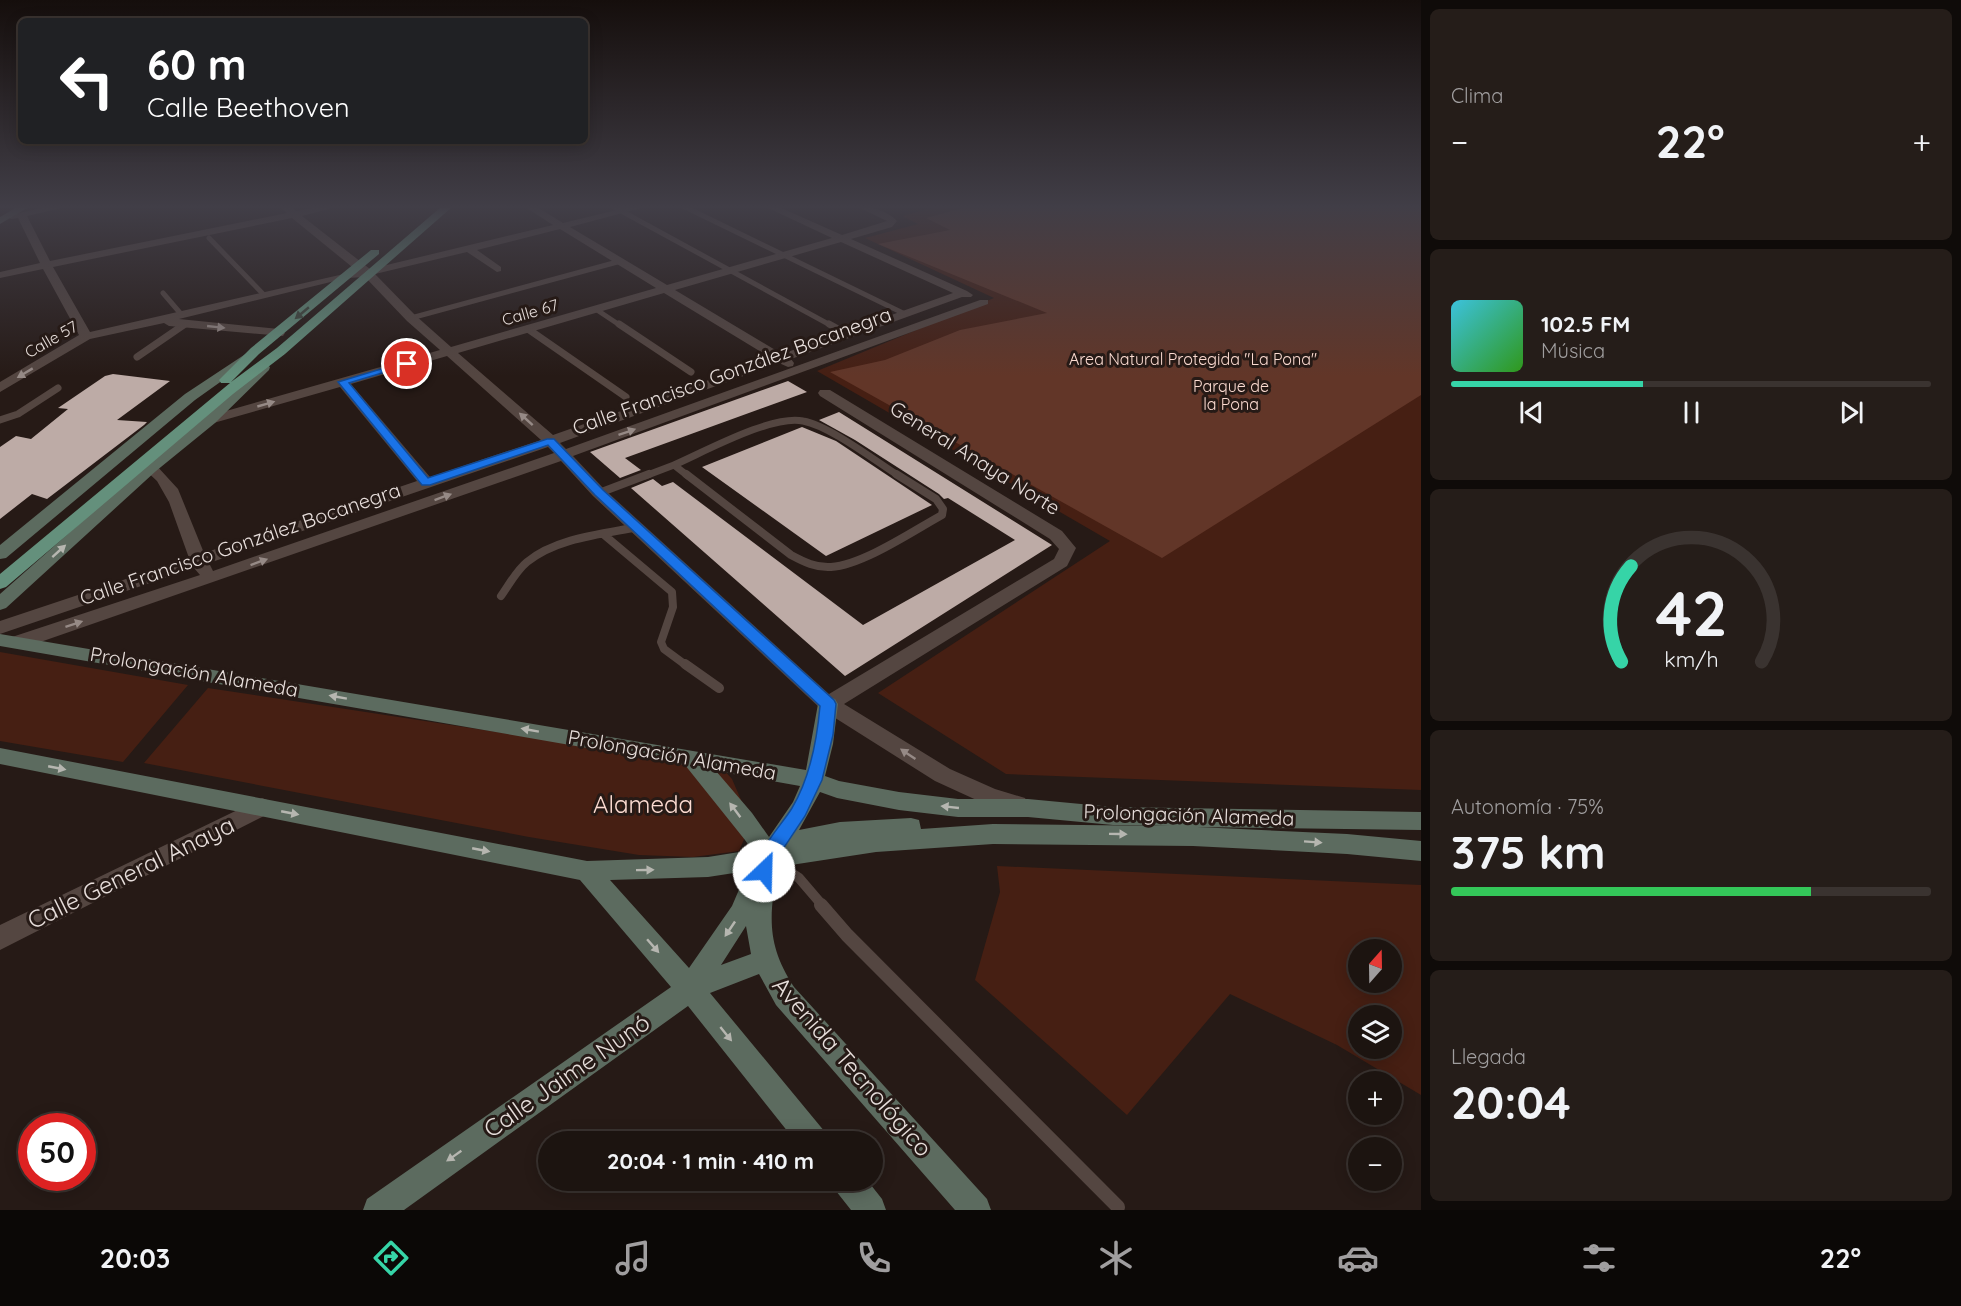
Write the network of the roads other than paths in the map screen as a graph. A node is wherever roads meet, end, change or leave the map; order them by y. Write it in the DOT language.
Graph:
graph roads {
  1 [pos="58,263"];
  2 [pos="234,263"];
  3 [pos="356,263"];
  4 [pos="368,263"];
  5 [pos="370,263"];
  6 [pos="391,263"];
  7 [pos="489,263"];
  8 [pos="612,263"];
  9 [pos="625,263"];
  10 [pos="720,263"];
  11 [pos="750,263"];
  12 [pos="798,263"];
  13 [pos="896,263"];
  14 [pos="47,266"];
  15 [pos="363,269"];
  16 [pos="497,269"];
  17 [pos="730,269"];
  18 [pos="0,275"];
  19 [pos="347,275"];
  20 [pos="665,288"];
  21 [pos="163,293"];
  22 [pos="963,293"];
  23 [pos="264,295"];
  24 [pos="597,310"];
  25 [pos="905,314"];
  26 [pos="411,318"];
  27 [pos="184,319"];
  28 [pos="528,329"];
  29 [pos="279,333"];
  30 [pos="847,334"];
  31 [pos="86,336"];
  32 [pos="255,351"];
  33 [pos="281,351"];
  34 [pos="450,352"];
  35 [pos="137,357"];
  36 [pos="780,359"];
  37 [pos="800,371"];
  38 [pos="691,372"];
  39 [pos="231,382"];
  40 [pos="343,382"];
  41 [pos="0,388"];
  42 [pos="58,388"];
  43 [pos="825,393"];
  44 [pos="626,397"];
  45 [pos="0,420"];
  46 [pos="210,420"];
  47 [pos="550,441"];
  48 [pos="561,454"];
  49 [pos="674,465"];
  50 [pos="151,468"];
  51 [pos="426,482"];
  52 [pos="599,493"];
  53 [pos="638,526"];
  54 [pos="603,534"];
  55 [pos="0,554"];
  56 [pos="198,560"];
  57 [pos="0,567"];
  58 [pos="0,572"];
  59 [pos="36,572"];
  60 [pos="209,579"];
  61 [pos="0,583"];
  62 [pos="501,596"];
  63 [pos="0,604"];
  64 [pos="0,628"];
  65 [pos="9,641"];
  66 [pos="719,688"];
  67 [pos="828,704"];
  68 [pos="0,756"];
  69 [pos="691,758"];
  70 [pos="813,780"];
  71 [pos="262,807"];
  72 [pos="1038,808"];
  73 [pos="1113,816"];
  74 [pos="1421,821"];
  75 [pos="1421,851"];
  76 [pos="767,858"];
  77 [pos="587,871"];
  78 [pos="0,938"];
  79 [pos="765,960"];
  80 [pos="690,989"];
  81 [pos="806,1131"];
  82 [pos="856,1191"];
  83 [pos="1118,1207"];
  84 [pos="378,1210"];
  85 [pos="871,1210"];
  86 [pos="976,1210"];
  1 -- 14 [label="street"];
  2 -- 23 [label="lane"];
  3 -- 15 [label="street"];
  4 -- 15 [label="main road"];
  5 -- 15 [label="main road"];
  6 -- 15 [label="street, Calle 57"];
  7 -- 16 [label="street"];
  8 -- 26 [label="lane"];
  9 -- 20 [label="street"];
  10 -- 17 [label="lane"];
  11 -- 17 [label="street, Calle 67"];
  12 -- 25 [label="lane"];
  13 -- 22 [label="street"];
  14 -- 18 [label="street"];
  14 -- 31 [label="street"];
  15 -- 19 [label="street, Calle 57"];
  15 -- 26 [label="street"];
  15 -- 33 [label="main road"];
  17 -- 20 [label="street, Calle 67"];
  17 -- 30 [label="lane"];
  19 -- 23 [label="street, Calle 57"];
  19 -- 29 [label="main road, one-way"];
  20 -- 24 [label="street, Calle 67"];
  20 -- 36 [label="street"];
  21 -- 27 [label="lane"];
  22 -- 25 [label="street, Calle Francisco González Bocanegra"];
  22 -- 37 [label="street, Calle Francisco González Bocanegra"];
  23 -- 27 [label="street, Calle 57"];
  24 -- 28 [label="street, Calle 67"];
  24 -- 38 [label="lane"];
  25 -- 30 [label="street, Calle Francisco González Bocanegra"];
  26 -- 34 [label="street"];
  27 -- 29 [label="street, Calle 57, one-way"];
  27 -- 31 [label="street, Calle 57"];
  27 -- 35 [label="lane"];
  28 -- 34 [label="street, Calle 67"];
  28 -- 44 [label="lane"];
  29 -- 32 [label="main road"];
  30 -- 36 [label="street, Calle Francisco González Bocanegra"];
  31 -- 41 [label="street, Calle 57, one-way"];
  32 -- 39 [label="main road"];
  32 -- 55 [label="main road"];
  33 -- 39 [label="main road"];
  33 -- 46 [label="main road"];
  34 -- 40 [label="street, Calle 67"];
  47 -- 34 [label="street, one-way"];
  36 -- 37 [label="street"];
  36 -- 47 [label="street, Calle Francisco González Bocanegra"];
  48 -- 37 [label="street, Calle Francisco González Bocanegra, one-way"];
  39 -- 57 [label="main road"];
  39 -- 61 [label="main road"];
  46 -- 40 [label="street, Calle 67, one-way"];
  40 -- 51 [label="street"];
  42 -- 45 [label="lane"];
  43 -- 67 [label="street, General Anaya Norte"];
  46 -- 50 [label="main road"];
  47 -- 48 [label="street"];
  47 -- 51 [label="street, Calle Francisco González Bocanegra"];
  48 -- 52 [label="street"];
  60 -- 48 [label="street, Calle Francisco González Bocanegra, one-way"];
  49 -- 49 [label="lane"];
  49 -- 52 [label="lane"];
  50 -- 56 [label="street"];
  59 -- 50 [label="main road, one-way"];
  51 -- 56 [label="street, Calle Francisco González Bocanegra"];
  52 -- 53 [label="street"];
  53 -- 54 [label="lane"];
  53 -- 67 [label="street"];
  54 -- 62 [label="lane"];
  54 -- 66 [label="lane"];
  56 -- 60 [label="street"];
  56 -- 64 [label="street, Calle Francisco González Bocanegra"];
  58 -- 59 [label="main road"];
  59 -- 63 [label="main road"];
  65 -- 60 [label="street, Calle Francisco González Bocanegra, one-way"];
  69 -- 65 [label="main road, Prolongación Alameda, one-way"];
  67 -- 70 [label="main road"];
  72 -- 67 [label="street, one-way"];
  68 -- 71 [label="main road, Prolongación Alameda, one-way"];
  69 -- 70 [label="main road, Prolongación Alameda"];
  76 -- 69 [label="main road, one-way"];
  72 -- 70 [label="main road, Prolongación Alameda, one-way"];
  70 -- 76 [label="main road"];
  71 -- 77 [label="main road, Prolongación Alameda, one-way"];
  71 -- 78 [label="street, Calle General Anaya"];
  72 -- 73 [label="main road, Prolongación Alameda"];
  73 -- 74 [label="main road, Prolongación Alameda"];
  73 -- 76 [label="main road"];
  76 -- 75 [label="main road, Prolongación Alameda, one-way"];
  77 -- 76 [label="main road, Prolongación Alameda, one-way"];
  76 -- 79 [label="main road, Avenida Tecnológico"];
  76 -- 80 [label="main road, one-way"];
  76 -- 83 [label="lane"];
  77 -- 80 [label="main road, one-way"];
  79 -- 80 [label="main road, Calle Jaime Nunó"];
  79 -- 86 [label="main road, Avenida Tecnológico"];
  80 -- 81 [label="main road, one-way"];
  80 -- 84 [label="main road, Calle Jaime Nunó, one-way"];
  82 -- 85 [label="main road"];
}
